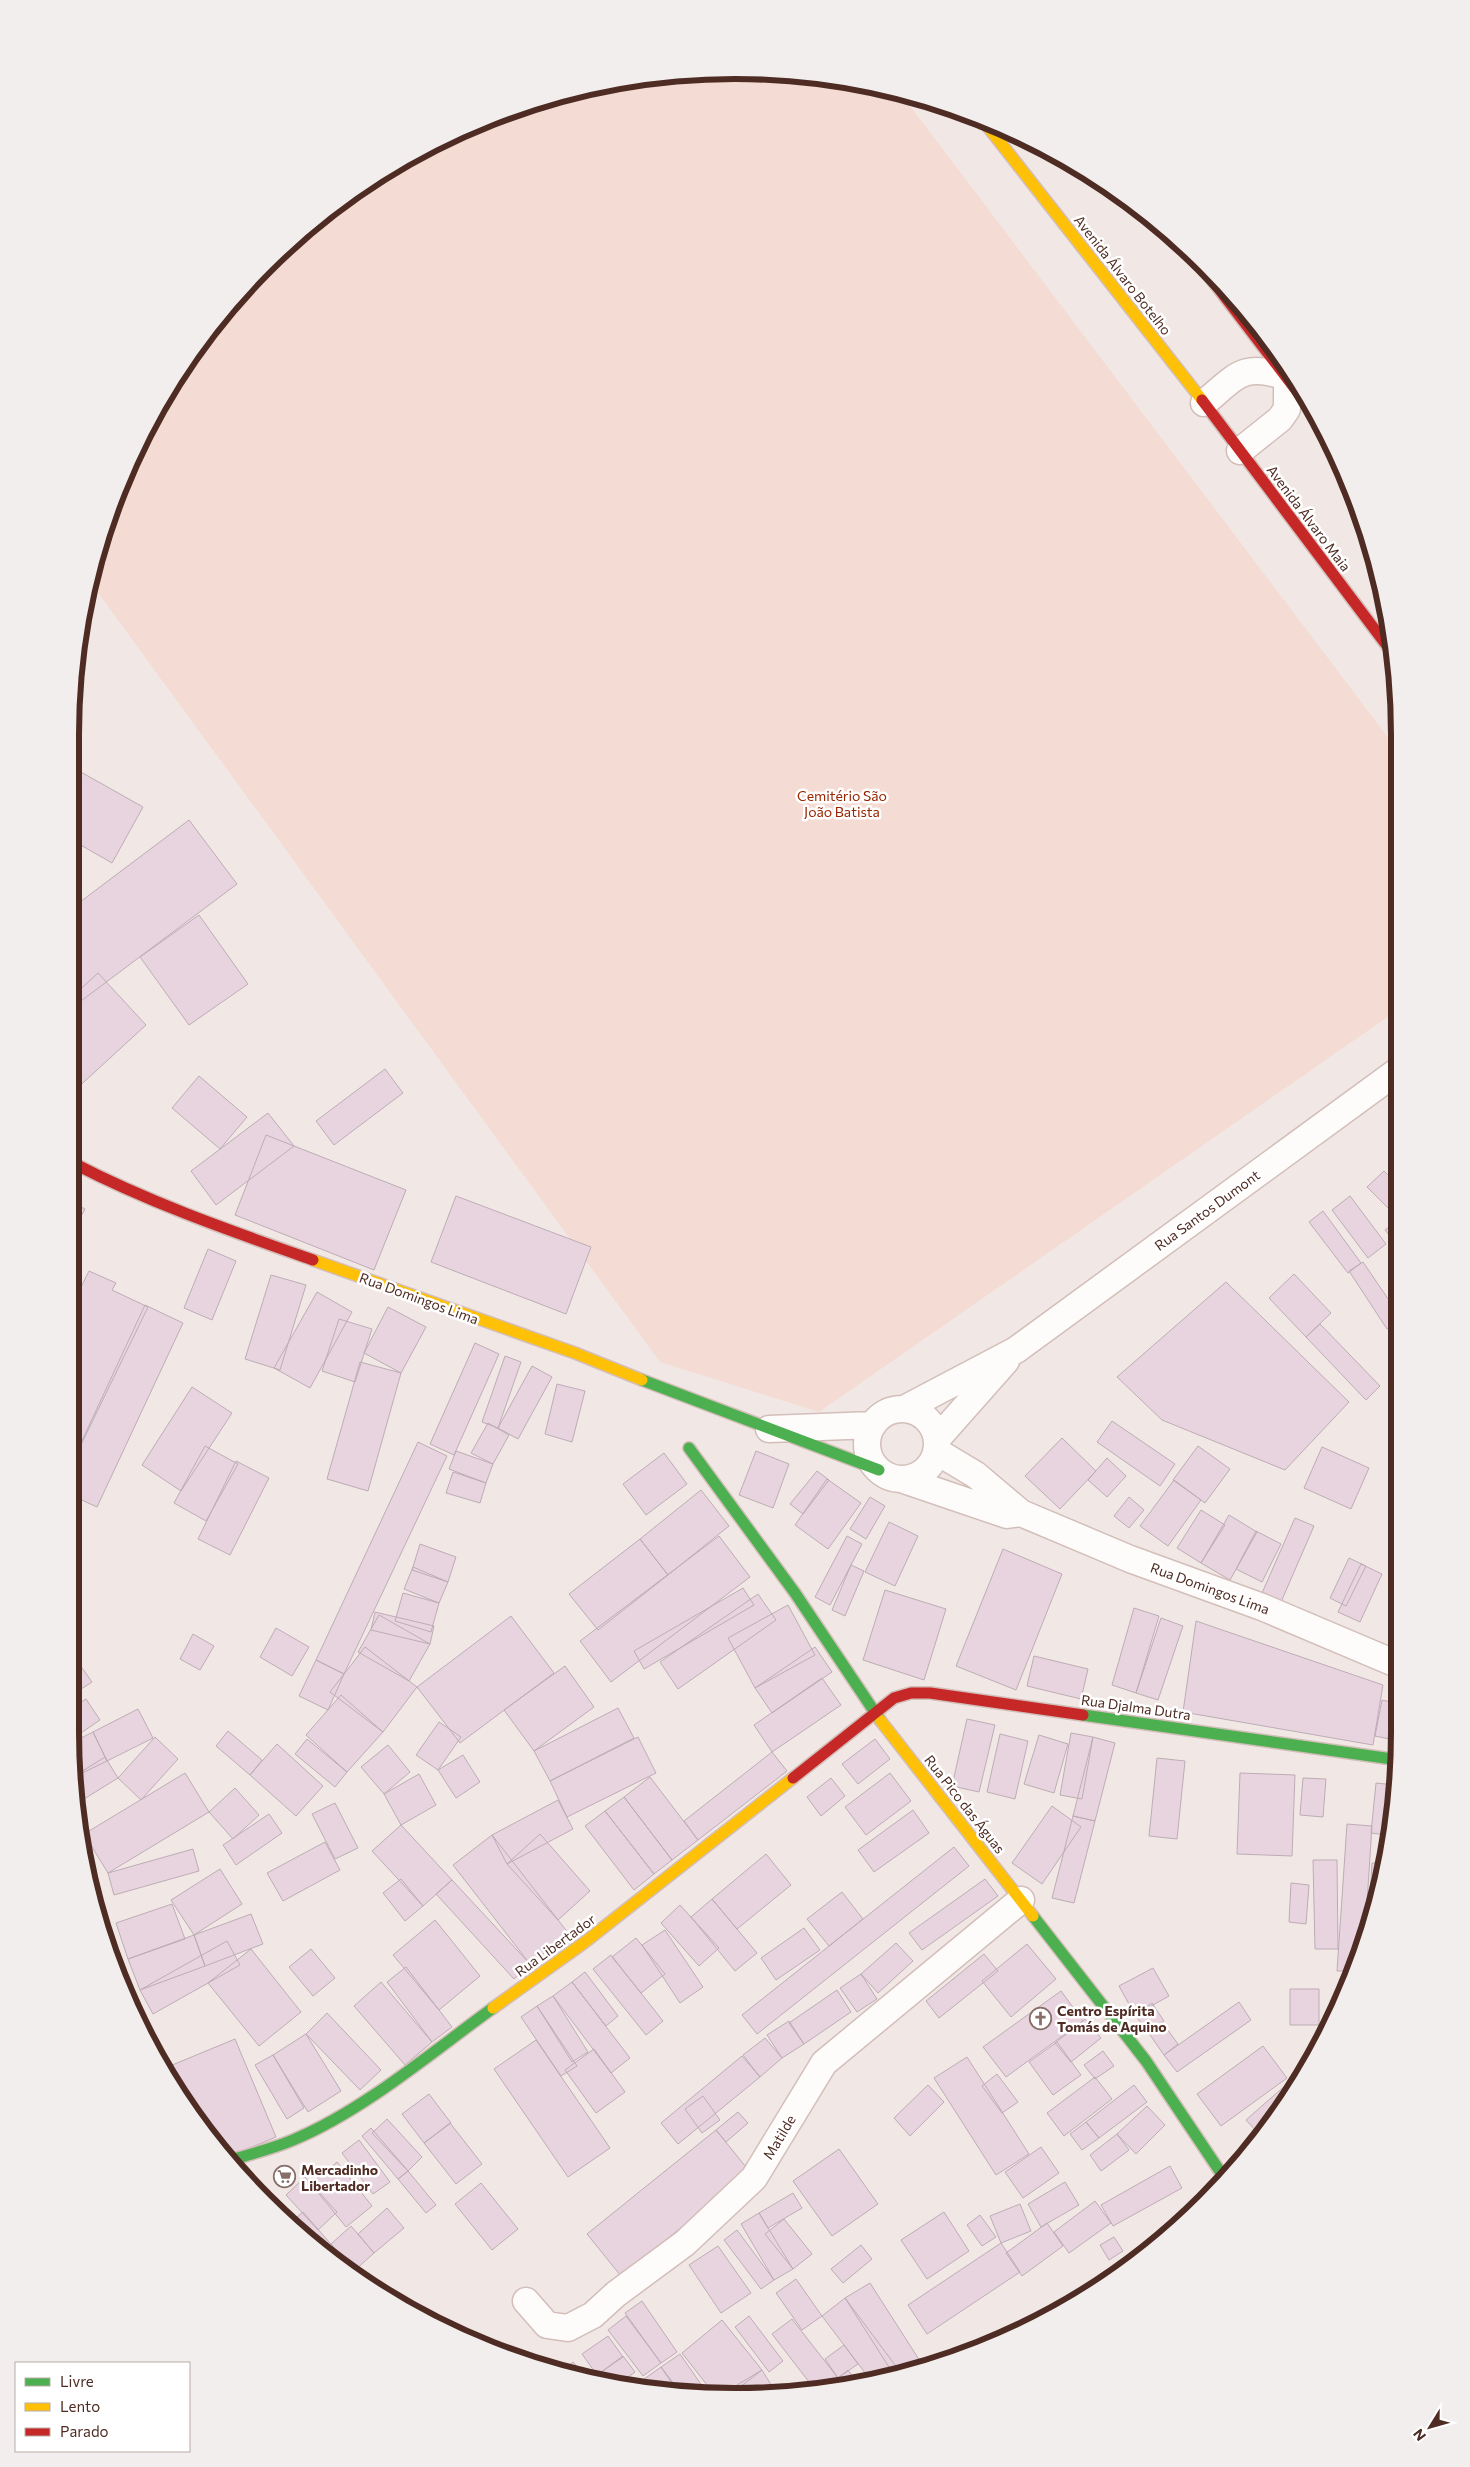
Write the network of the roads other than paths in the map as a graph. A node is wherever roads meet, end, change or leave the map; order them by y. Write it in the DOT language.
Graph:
graph roads {
  1 [pos="991,131"];
  2 [pos="1284,375"];
  3 [pos="1288,381"];
  4 [pos="1204,403"];
  5 [pos="1240,451"];
  6 [pos="1385,645"];
  7 [pos="1391,1075"];
  8 [pos="79,1166"];
  9 [pos="1016,1350"];
  10 [pos="904,1409"];
  11 [pos="873,1425"];
  12 [pos="767,1429"];
  13 [pos="937,1445"];
  14 [pos="689,1448"];
  15 [pos="890,1474"];
  16 [pos="1021,1513"];
  17 [pos="1391,1662"];
  18 [pos="875,1714"];
  19 [pos="1390,1759"];
  20 [pos="1021,1900"];
  21 [pos="236,2158"];
  22 [pos="1220,2173"];
  23 [pos="526,2301"];
  1 -- 4 [label="street, Avenida Álvaro Botelho"];
  2 -- 4 [label="street"];
  3 -- 5 [label="street"];
  4 -- 5 [label="street, Avenida Álvaro Botelho"];
  5 -- 6 [label="street, Avenida Álvaro Maia"];
  7 -- 9 [label="street, Rua Santos Dumont"];
  8 -- 12 [label="street, Rua Domingos Lima"];
  9 -- 10 [label="street, Rua Santos Dumont"];
  9 -- 13 [label="street, Rua Santos Dumont"];
  10 -- 11 [label="street"];
  10 -- 13 [label="street"];
  11 -- 12 [label="street, Rua Domingos Lima"];
  11 -- 15 [label="street"];
  12 -- 15 [label="street, Rua Domingos Lima"];
  13 -- 15 [label="street"];
  13 -- 16 [label="street, Rua Domingos Lima"];
  14 -- 18 [label="street, Rua Pico das Águas"];
  15 -- 16 [label="street, Rua Domingos Lima"];
  16 -- 17 [label="street, Rua Domingos Lima"];
  18 -- 19 [label="street, Rua Djalma Dutra"];
  18 -- 20 [label="street, Rua Pico das Águas"];
  18 -- 21 [label="street, Rua Libertador"];
  20 -- 22 [label="street, Rua Pico das Águas"];
  20 -- 23 [label="street, Matilde"];
}
